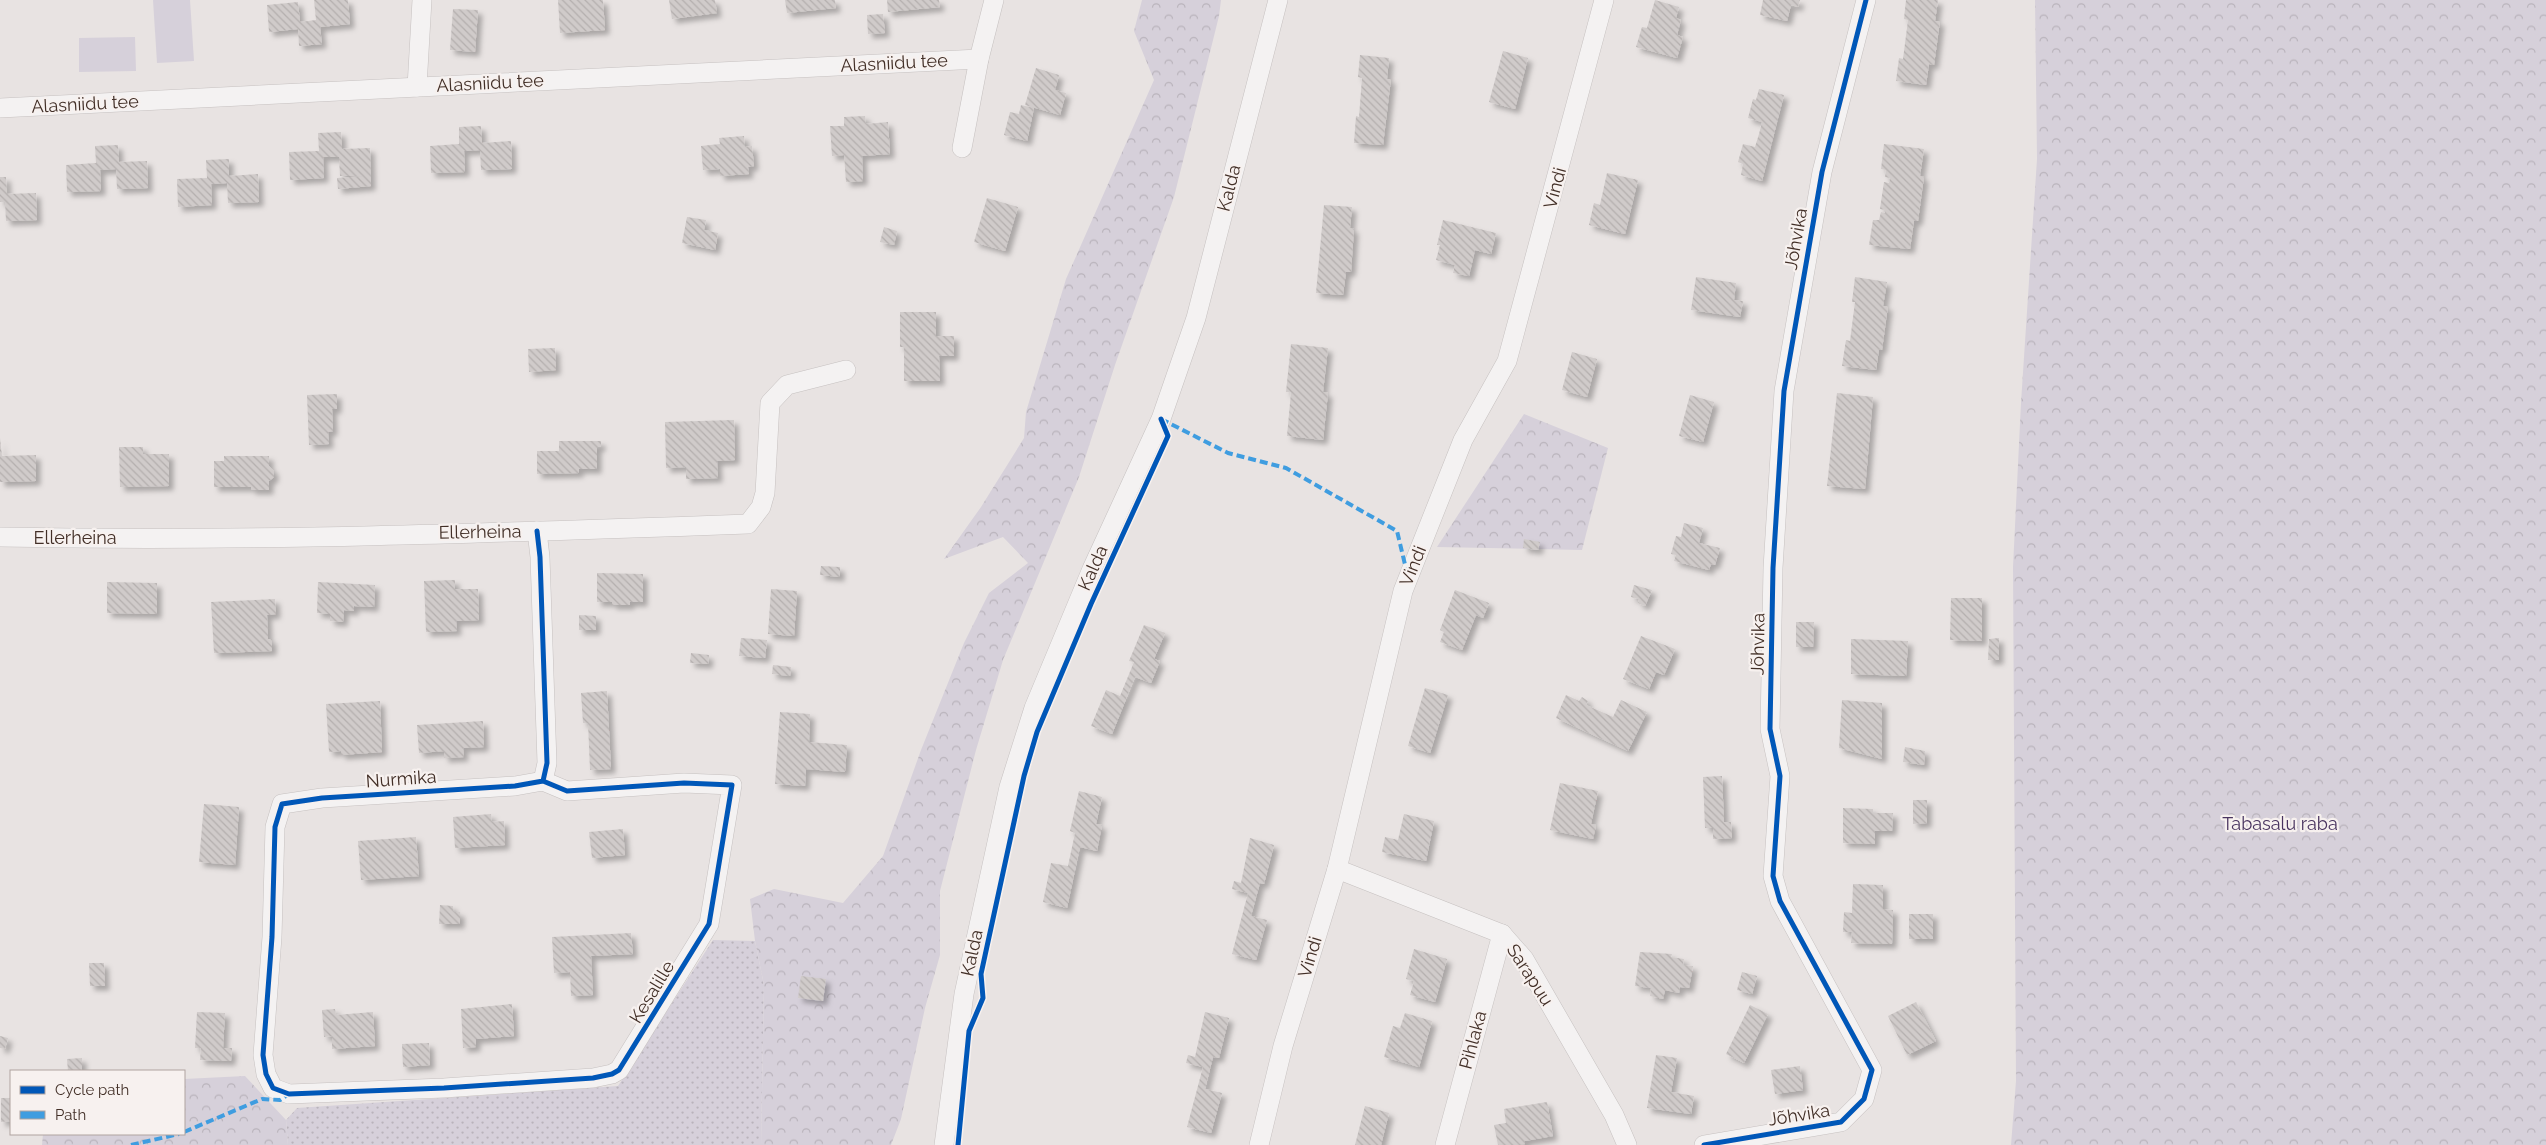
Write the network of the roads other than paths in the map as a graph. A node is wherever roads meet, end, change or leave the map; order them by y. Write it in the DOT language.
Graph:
graph roads {
  1 [pos="422,0"];
  2 [pos="994,0"];
  3 [pos="1278,0"];
  4 [pos="1604,0"];
  5 [pos="1866,0"];
  6 [pos="979,59"];
  7 [pos="418,87"];
  8 [pos="0,108"];
  9 [pos="962,148"];
  10 [pos="846,370"];
  11 [pos="537,531"];
  12 [pos="0,537"];
  13 [pos="544,781"];
  14 [pos="1337,869"];
  15 [pos="1502,934"];
  16 [pos="266,1074"];
  17 [pos="944,1145"];
  18 [pos="1259,1145"];
  19 [pos="1445,1145"];
  20 [pos="1628,1145"];
  21 [pos="1704,1145"];
  1 -- 7 [label="street"];
  2 -- 6 [label="street"];
  3 -- 17 [label="street, Kalda"];
  4 -- 14 [label="street, Vindi"];
  5 -- 21 [label="street, Jõhvika"];
  6 -- 7 [label="street, Alasniidu tee"];
  6 -- 9 [label="street"];
  7 -- 8 [label="street, Alasniidu tee"];
  10 -- 11 [label="street, Ellerheina"];
  11 -- 12 [label="street, Ellerheina"];
  11 -- 13 [label="street"];
  13 -- 16 [label="street, Nurmika"];
  13 -- 16 [label="street, Kesalille"];
  14 -- 15 [label="street, Sarapuu"];
  14 -- 18 [label="street, Vindi"];
  15 -- 19 [label="street, Pihlaka"];
  15 -- 20 [label="street, Sarapuu"];
}
